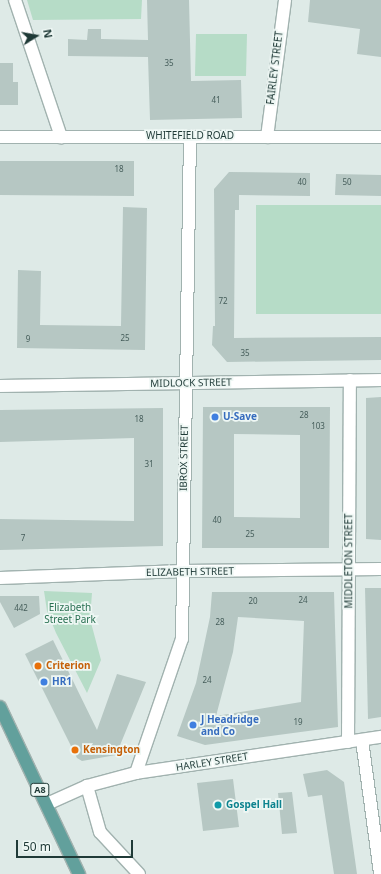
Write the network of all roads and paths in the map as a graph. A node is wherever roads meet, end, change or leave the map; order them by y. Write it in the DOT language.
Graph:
graph roads {
  1 [pos="15,0"];
  2 [pos="285,0"];
  3 [pos="190,136"];
  4 [pos="0,137"];
  5 [pos="61,137"];
  6 [pos="267,137"];
  7 [pos="381,137"];
  8 [pos="350,380"];
  9 [pos="381,380"];
  10 [pos="186,384"];
  11 [pos="0,386"];
  12 [pos="381,568"];
  13 [pos="349,570"];
  14 [pos="182,571"];
  15 [pos="0,578"];
  16 [pos="0,707"];
  17 [pos="381,737"];
  18 [pos="362,740"];
  19 [pos="348,742"];
  20 [pos="136,774"];
  21 [pos="87,786"];
  22 [pos="46,804"];
  23 [pos="79,874"];
  24 [pos="139,874"];
  25 [pos="380,874"];
  1 -- 5 [label="street"];
  2 -- 6 [label="street, FAIRLEY STREET"];
  3 -- 5 [label="street, WHITEFIELD ROAD"];
  3 -- 6 [label="street, WHITEFIELD ROAD"];
  3 -- 10 [label="street, IBROX STREET"];
  4 -- 5 [label="street, WHITEFIELD ROAD"];
  6 -- 7 [label="street, WHITEFIELD ROAD"];
  8 -- 9 [label="street, MIDLOCK STREET"];
  8 -- 10 [label="street, MIDLOCK STREET"];
  8 -- 13 [label="street, MIDDLETON STREET"];
  10 -- 11 [label="street, MIDLOCK STREET"];
  10 -- 14 [label="street, IBROX STREET"];
  12 -- 13 [label="street, ELIZABETH STREET"];
  13 -- 14 [label="street, ELIZABETH STREET"];
  13 -- 19 [label="street, MIDDLETON STREET"];
  14 -- 15 [label="street, ELIZABETH STREET"];
  14 -- 20 [label="street, IBROX STREET"];
  16 -- 22 [label="main road, A8"];
  17 -- 18 [label="street, HARLEY STREET"];
  18 -- 19 [label="street, HARLEY STREET"];
  18 -- 25 [label="street"];
  19 -- 20 [label="street, HARLEY STREET"];
  20 -- 21 [label="street, HARLEY STREET"];
  21 -- 22 [label="street, HARLEY STREET"];
  21 -- 24 [label="street"];
  22 -- 23 [label="main road, A8"];
}
